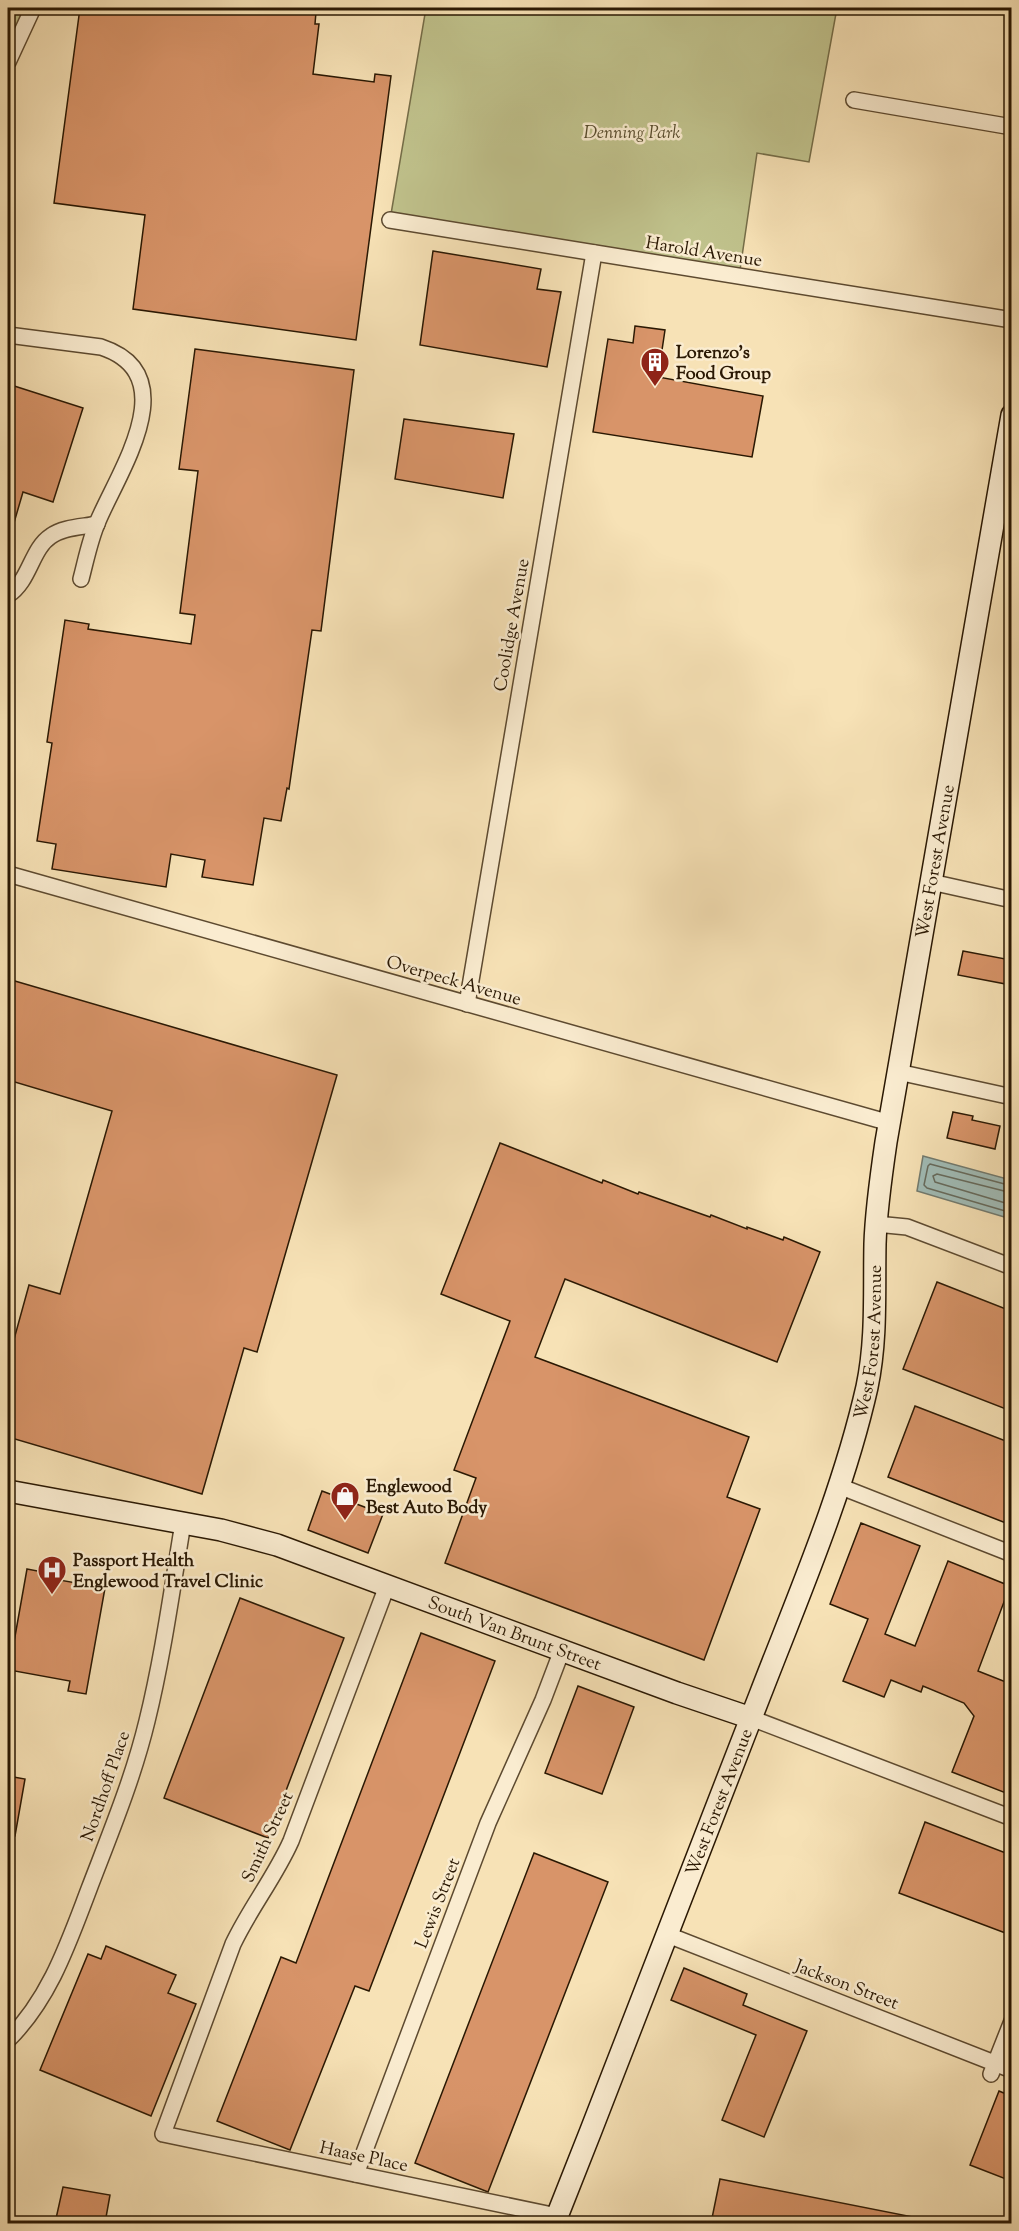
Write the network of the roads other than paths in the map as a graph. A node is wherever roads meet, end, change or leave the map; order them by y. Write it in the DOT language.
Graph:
graph roads {
  1 [pos="33,8"];
  2 [pos="8,62"];
  3 [pos="854,100"];
  4 [pos="1011,127"];
  5 [pos="390,220"];
  6 [pos="594,253"];
  7 [pos="1011,320"];
  8 [pos="8,335"];
  9 [pos="1011,417"];
  10 [pos="97,524"];
  11 [pos="81,579"];
  12 [pos="8,596"];
  13 [pos="8,874"];
  14 [pos="931,882"];
  15 [pos="1011,900"];
  16 [pos="467,1004"];
  17 [pos="898,1072"];
  18 [pos="1011,1097"];
  19 [pos="888,1132"];
  20 [pos="876,1224"];
  21 [pos="1011,1267"];
  22 [pos="839,1486"];
  23 [pos="8,1491"];
  24 [pos="183,1523"];
  25 [pos="1011,1554"];
  26 [pos="387,1586"];
  27 [pos="562,1650"];
  28 [pos="751,1718"];
  29 [pos="1011,1818"];
  30 [pos="668,1935"];
  31 [pos="1011,2021"];
  32 [pos="8,2040"];
  33 [pos="993,2069"];
  34 [pos="1011,2070"];
  35 [pos="163,2134"];
  36 [pos="356,2174"];
  37 [pos="556,2220"];
  1 -- 2 [label="street"];
  3 -- 4 [label="street"];
  5 -- 6 [label="street, Harold Avenue"];
  6 -- 7 [label="street, Harold Avenue"];
  6 -- 16 [label="street, Coolidge Avenue"];
  8 -- 10 [label="street"];
  9 -- 14 [label="street, West Forest Avenue"];
  10 -- 11 [label="street"];
  10 -- 12 [label="street"];
  13 -- 16 [label="street, Overpeck Avenue"];
  14 -- 15 [label="street"];
  14 -- 17 [label="street, West Forest Avenue"];
  16 -- 19 [label="street, Overpeck Avenue"];
  17 -- 18 [label="street"];
  17 -- 19 [label="street, West Forest Avenue"];
  19 -- 20 [label="street, West Forest Avenue"];
  20 -- 21 [label="street"];
  20 -- 22 [label="street, West Forest Avenue"];
  22 -- 25 [label="street"];
  22 -- 28 [label="street, West Forest Avenue"];
  23 -- 24 [label="street, South Van Brunt Street"];
  24 -- 26 [label="street, South Van Brunt Street"];
  24 -- 32 [label="street, Nordhoff Place"];
  26 -- 27 [label="street, South Van Brunt Street"];
  26 -- 35 [label="street, Smith Street"];
  27 -- 28 [label="street, South Van Brunt Street"];
  27 -- 36 [label="street, Lewis Street"];
  28 -- 29 [label="street, South Van Brunt Street"];
  28 -- 30 [label="street, West Forest Avenue"];
  30 -- 33 [label="street, Jackson Street"];
  30 -- 37 [label="street, West Forest Avenue"];
  31 -- 33 [label="street"];
  33 -- 34 [label="street, Jackson Street"];
  35 -- 36 [label="street, Haase Place"];
  36 -- 37 [label="street, Haase Place"];
}
